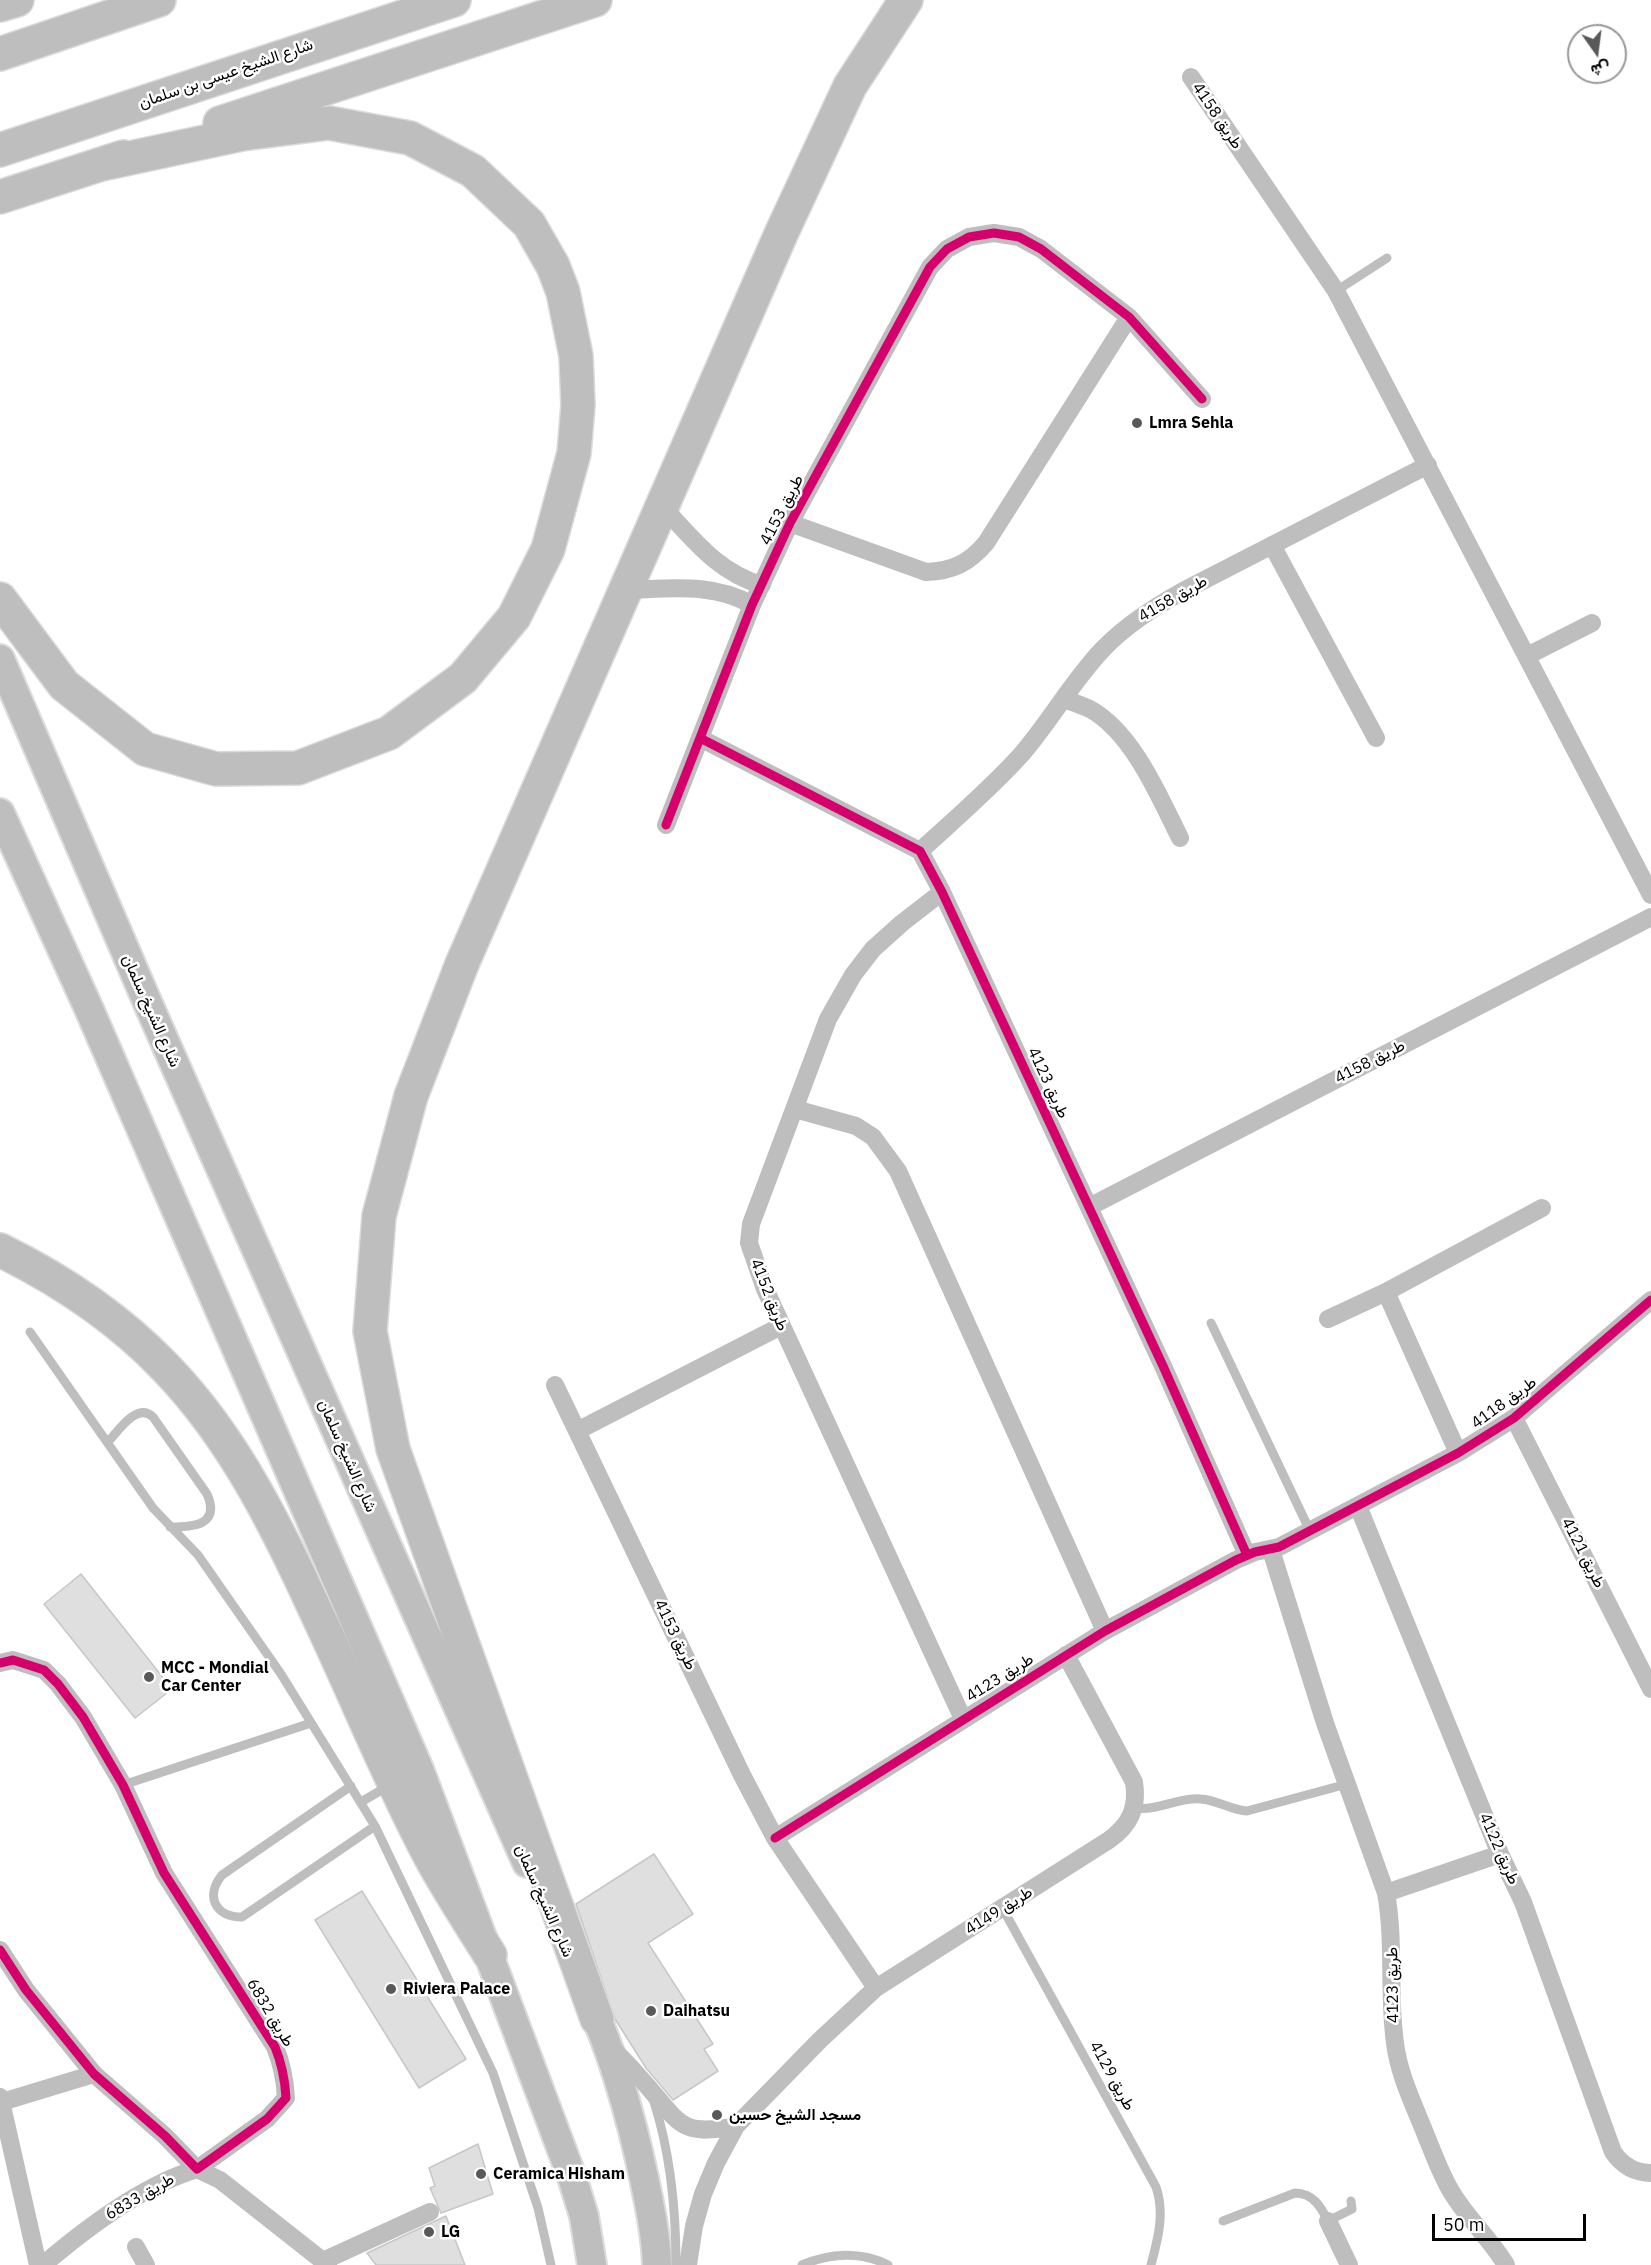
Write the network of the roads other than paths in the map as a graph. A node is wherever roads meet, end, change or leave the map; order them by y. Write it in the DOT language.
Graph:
graph roads {
  1 [pos="16,0"];
  2 [pos="159,0"];
  3 [pos="454,0"];
  4 [pos="595,0"];
  5 [pos="906,0"];
  6 [pos="0,5"];
  7 [pos="0,54"];
  8 [pos="1191,77"];
  9 [pos="0,150"];
  10 [pos="102,164"];
  11 [pos="0,197"];
  12 [pos="1387,258"];
  13 [pos="1336,291"];
  14 [pos="1129,316"];
  15 [pos="1202,399"];
  16 [pos="1428,465"];
  17 [pos="662,506"];
  18 [pos="790,523"];
  19 [pos="1272,545"];
  20 [pos="762,585"];
  21 [pos="625,590"];
  22 [pos="0,599"];
  23 [pos="752,605"];
  24 [pos="1592,623"];
  25 [pos="1527,656"];
  26 [pos="0,659"];
  27 [pos="1064,699"];
  28 [pos="700,738"];
  29 [pos="1376,738"];
  30 [pos="0,813"];
  31 [pos="666,825"];
  32 [pos="1180,838"];
  33 [pos="920,851"];
  34 [pos="942,892"];
  35 [pos="1651,895"];
  36 [pos="1651,917"];
  37 [pos="795,1109"];
  38 [pos="1089,1207"];
  39 [pos="1542,1208"];
  40 [pos="0,1250"];
  41 [pos="1386,1292"];
  42 [pos="1651,1300"];
  43 [pos="1328,1318"];
  44 [pos="1212,1323"];
  45 [pos="782,1326"];
  46 [pos="30,1332"];
  47 [pos="555,1385"];
  48 [pos="1514,1418"];
  49 [pos="577,1431"];
  50 [pos="108,1442"];
  51 [pos="1458,1453"];
  52 [pos="1358,1506"];
  53 [pos="170,1527"];
  54 [pos="1310,1531"];
  55 [pos="1271,1550"];
  56 [pos="1247,1555"];
  57 [pos="1105,1631"];
  58 [pos="1066,1656"];
  59 [pos="0,1663"];
  60 [pos="1651,1689"];
  61 [pos="963,1719"];
  62 [pos="311,1723"];
  63 [pos="407,1775"];
  64 [pos="1347,1784"];
  65 [pos="123,1785"];
  66 [pos="351,1786"];
  67 [pos="361,1802"];
  68 [pos="1134,1808"];
  69 [pos="375,1826"];
  70 [pos="775,1838"];
  71 [pos="1500,1854"];
  72 [pos="1386,1893"];
  73 [pos="1003,1909"];
  74 [pos="0,1950"];
  75 [pos="490,1955"];
  76 [pos="876,1988"];
  77 [pos="601,2029"];
  78 [pos="94,2074"];
  79 [pos="649,2088"];
  80 [pos="1,2099"];
  81 [pos="736,2126"];
  82 [pos="197,2169"];
  83 [pos="1651,2173"];
  84 [pos="1351,2201"];
  85 [pos="430,2212"];
  86 [pos="1328,2221"];
  87 [pos="1223,2222"];
  88 [pos="136,2247"];
  89 [pos="325,2263"];
  90 [pos="38,2265"];
  91 [pos="43,2265"];
  92 [pos="146,2265"];
  93 [pos="551,2265"];
  94 [pos="592,2265"];
  95 [pos="657,2265"];
  96 [pos="676,2265"];
  97 [pos="688,2265"];
  98 [pos="802,2265"];
  99 [pos="888,2265"];
  100 [pos="1151,2265"];
  101 [pos="1349,2265"];
  102 [pos="1506,2265"];
  1 -- 6 [label="highway"];
  2 -- 7 [label="highway"];
  3 -- 9 [label="highway, شارع الشيخ عيسى بن سلمان"];
  4 -- 10 [label="highway"];
  5 -- 17 [label="highway"];
  8 -- 13 [label="street, طريق 4158"];
  10 -- 11 [label="highway"];
  10 -- 22 [label="highway"];
  12 -- 13 [label="lane"];
  13 -- 16 [label="street, طريق 4158"];
  14 -- 15 [label="street"];
  14 -- 18 [label="street, طريق 4153"];
  14 -- 18 [label="street, طريق 4153"];
  16 -- 19 [label="street, طريق 4158"];
  16 -- 25 [label="street, طريق 4158"];
  17 -- 20 [label="street"];
  17 -- 21 [label="highway"];
  18 -- 20 [label="street, طريق 4153"];
  19 -- 27 [label="street, طريق 4158"];
  19 -- 29 [label="street"];
  20 -- 23 [label="street, طريق 4153"];
  21 -- 23 [label="street"];
  21 -- 77 [label="highway"];
  23 -- 28 [label="street, طريق 4153"];
  24 -- 25 [label="street"];
  25 -- 35 [label="street, طريق 4158"];
  26 -- 77 [label="main road, شارع الشيخ سلمان"];
  27 -- 32 [label="street"];
  27 -- 33 [label="street, طريق 4158"];
  28 -- 31 [label="street, طريق 4153"];
  28 -- 33 [label="street"];
  30 -- 63 [label="main road"];
  33 -- 34 [label="street, طريق 4123"];
  34 -- 37 [label="street, طريق 4152"];
  34 -- 38 [label="street, طريق 4123"];
  36 -- 38 [label="street, طريق 4158"];
  37 -- 45 [label="street, طريق 4152"];
  37 -- 57 [label="street"];
  38 -- 56 [label="street, طريق 4123"];
  39 -- 41 [label="street"];
  40 -- 63 [label="highway"];
  41 -- 43 [label="street"];
  41 -- 51 [label="street"];
  42 -- 48 [label="street, طريق 4118"];
  44 -- 54 [label="lane"];
  45 -- 49 [label="street"];
  45 -- 61 [label="street, طريق 4152"];
  46 -- 50 [label="lane"];
  47 -- 49 [label="street, طريق 4153"];
  48 -- 51 [label="street, طريق 4118"];
  48 -- 60 [label="street, طريق 4121"];
  49 -- 70 [label="street, طريق 4153"];
  50 -- 53 [label="lane"];
  50 -- 53 [label="lane"];
  51 -- 52 [label="street, طريق 4118"];
  52 -- 54 [label="street, طريق 4123"];
  52 -- 71 [label="street, طريق 4122"];
  53 -- 62 [label="lane"];
  54 -- 55 [label="street, طريق 4123"];
  55 -- 56 [label="street, طريق 4123"];
  55 -- 64 [label="street, طريق 4123"];
  56 -- 57 [label="street, طريق 4123"];
  57 -- 58 [label="street, طريق 4123"];
  58 -- 61 [label="street, طريق 4123"];
  58 -- 68 [label="street"];
  59 -- 65 [label="street, طريق 6832"];
  61 -- 70 [label="street, طريق 4123"];
  62 -- 65 [label="lane"];
  62 -- 66 [label="lane"];
  63 -- 67 [label="lane"];
  63 -- 75 [label="highway"];
  64 -- 68 [label="lane"];
  64 -- 72 [label="street, طريق 4123"];
  65 -- 82 [label="street, طريق 6832"];
  66 -- 67 [label="lane"];
  66 -- 69 [label="lane"];
  67 -- 69 [label="lane"];
  68 -- 73 [label="street, طريق 4149"];
  69 -- 93 [label="lane"];
  70 -- 76 [label="street, طريق 4153"];
  71 -- 72 [label="street"];
  71 -- 83 [label="street, طريق 4122"];
  72 -- 102 [label="street, طريق 4123"];
  73 -- 76 [label="street, طريق 4149"];
  73 -- 100 [label="lane, طريق 4129"];
  74 -- 78 [label="street"];
  75 -- 94 [label="main road"];
  76 -- 81 [label="street, طريق 4149"];
  77 -- 79 [label="street"];
  77 -- 95 [label="main road, شارع الشيخ سلمان"];
  78 -- 80 [label="street"];
  78 -- 82 [label="street"];
  79 -- 81 [label="street"];
  79 -- 96 [label="lane"];
  80 -- 90 [label="street"];
  81 -- 97 [label="street, طريق 4149"];
  82 -- 89 [label="street"];
  82 -- 91 [label="street, طريق 6833"];
  84 -- 86 [label="lane"];
  85 -- 89 [label="street"];
  86 -- 87 [label="lane"];
  86 -- 101 [label="street"];
  88 -- 92 [label="street"];
  98 -- 99 [label="lane"];
}
